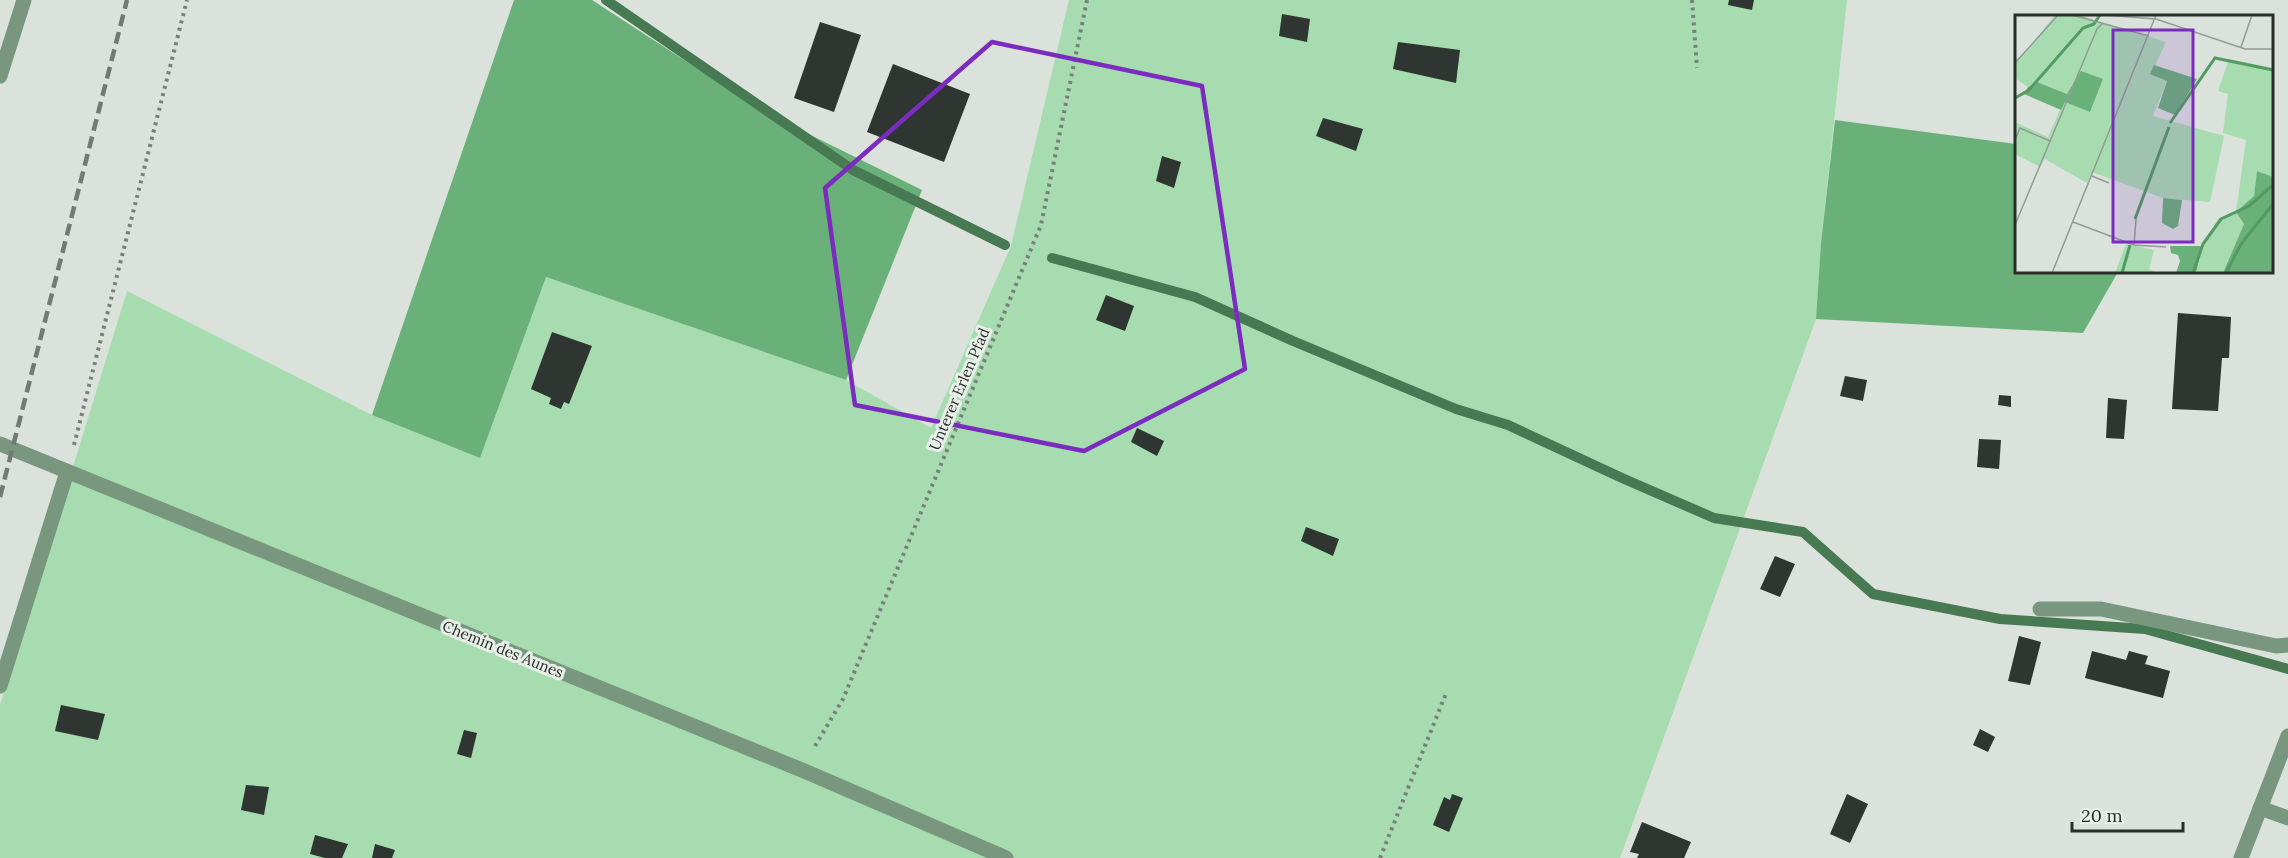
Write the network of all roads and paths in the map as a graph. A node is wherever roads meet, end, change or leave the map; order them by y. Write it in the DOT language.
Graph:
graph roads {
  1 [pos="24,0"];
  2 [pos="187,0"];
  3 [pos="1087,0"];
  4 [pos="1692,0"];
  5 [pos="1697,68"];
  6 [pos="0,76"];
  7 [pos="0,444"];
  8 [pos="67,472"];
  9 [pos="2040,609"];
  10 [pos="2288,645"];
  11 [pos="0,686"];
  12 [pos="1447,691"];
  13 [pos="2288,736"];
  14 [pos="802,770"];
  15 [pos="2260,808"];
  16 [pos="2288,818"];
  17 [pos="1006,858"];
  18 [pos="1380,858"];
  19 [pos="2241,858"];
  1 -- 6 [label="street"];
  2 -- 8 [label="path"];
  3 -- 14 [label="path, Unterer Erlen Pfad"];
  4 -- 5 [label="path"];
  7 -- 8 [label="street, Chemin des Aunes"];
  8 -- 11 [label="street"];
  8 -- 14 [label="street, Chemin des Aunes"];
  9 -- 10 [label="street"];
  12 -- 18 [label="path"];
  13 -- 15 [label="street"];
  14 -- 17 [label="street, Chemin des Aunes"];
  15 -- 16 [label="street"];
  15 -- 19 [label="street"];
}
